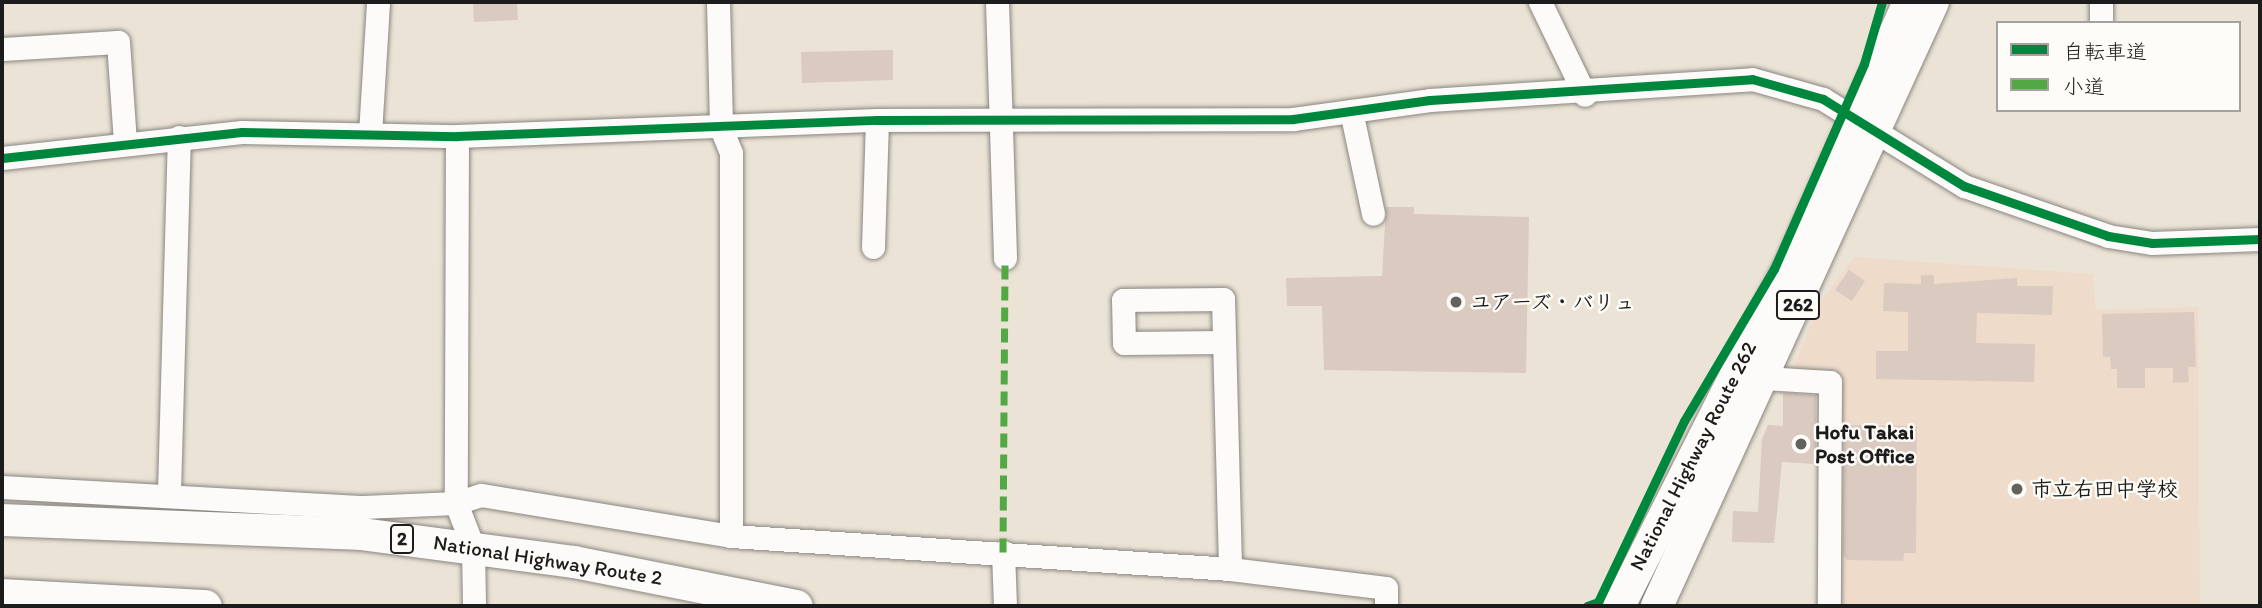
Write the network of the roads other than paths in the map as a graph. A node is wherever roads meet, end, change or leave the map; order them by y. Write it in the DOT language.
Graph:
graph roads {
  1 [pos="378,2"];
  2 [pos="718,2"];
  3 [pos="997,2"];
  4 [pos="1540,2"];
  5 [pos="1909,2"];
  6 [pos="1933,2"];
  7 [pos="2101,2"];
  8 [pos="2101,21"];
  9 [pos="2,49"];
  10 [pos="1585,95"];
  11 [pos="1351,111"];
  12 [pos="1002,118"];
  13 [pos="877,120"];
  14 [pos="1866,125"];
  15 [pos="721,128"];
  16 [pos="370,134"];
  17 [pos="457,136"];
  18 [pos="179,137"];
  19 [pos="125,142"];
  20 [pos="2,147"];
  21 [pos="2,158"];
  22 [pos="1373,214"];
  23 [pos="2260,239"];
  24 [pos="873,247"];
  25 [pos="1005,258"];
  26 [pos="1224,342"];
  27 [pos="1763,378"];
  28 [pos="2,486"];
  29 [pos="169,492"];
  30 [pos="456,503"];
  31 [pos="2,520"];
  32 [pos="731,536"];
  33 [pos="473,547"];
  34 [pos="1003,552"];
  35 [pos="1675,565"];
  36 [pos="1230,569"];
  37 [pos="2,595"];
  38 [pos="206,606"];
  39 [pos="474,606"];
  40 [pos="797,606"];
  41 [pos="1005,606"];
  42 [pos="1386,606"];
  43 [pos="1619,606"];
  44 [pos="1657,606"];
  45 [pos="1669,606"];
  46 [pos="1829,606"];
  1 -- 16 [label="street"];
  2 -- 15 [label="street"];
  3 -- 12 [label="street"];
  4 -- 10 [label="street"];
  5 -- 14 [label="highway, National Highway Route 262 / 262"];
  6 -- 14 [label="highway, National Highway Route 262 / 262"];
  7 -- 8 [label="street"];
  9 -- 19 [label="street"];
  10 -- 11 [label="street"];
  10 -- 14 [label="street"];
  11 -- 12 [label="street"];
  11 -- 22 [label="street"];
  12 -- 13 [label="street"];
  12 -- 25 [label="street"];
  13 -- 15 [label="street"];
  13 -- 24 [label="street"];
  14 -- 23 [label="street"];
  14 -- 27 [label="highway, National Highway Route 262 / 262"];
  14 -- 43 [label="highway, National Highway Route 262 / 262"];
  15 -- 17 [label="street"];
  15 -- 32 [label="street"];
  16 -- 17 [label="street"];
  16 -- 18 [label="street"];
  17 -- 30 [label="street"];
  18 -- 19 [label="street"];
  18 -- 29 [label="street"];
  19 -- 21 [label="street"];
  20 -- 21 [label="street"];
  26 -- 26 [label="street"];
  26 -- 36 [label="street"];
  27 -- 35 [label="highway, National Highway Route 262 / 262"];
  27 -- 46 [label="street"];
  28 -- 29 [label="street"];
  29 -- 30 [label="street"];
  30 -- 32 [label="street"];
  30 -- 33 [label="street"];
  31 -- 33 [label="highway, National Highway Route 2 / 2"];
  32 -- 34 [label="street"];
  33 -- 39 [label="street"];
  33 -- 40 [label="highway, National Highway Route 2 / 2"];
  34 -- 36 [label="street"];
  34 -- 41 [label="street"];
  35 -- 44 [label="highway, National Highway Route 262 / 262"];
  35 -- 45 [label="highway"];
  36 -- 42 [label="street"];
  37 -- 38 [label="highway"];
}
